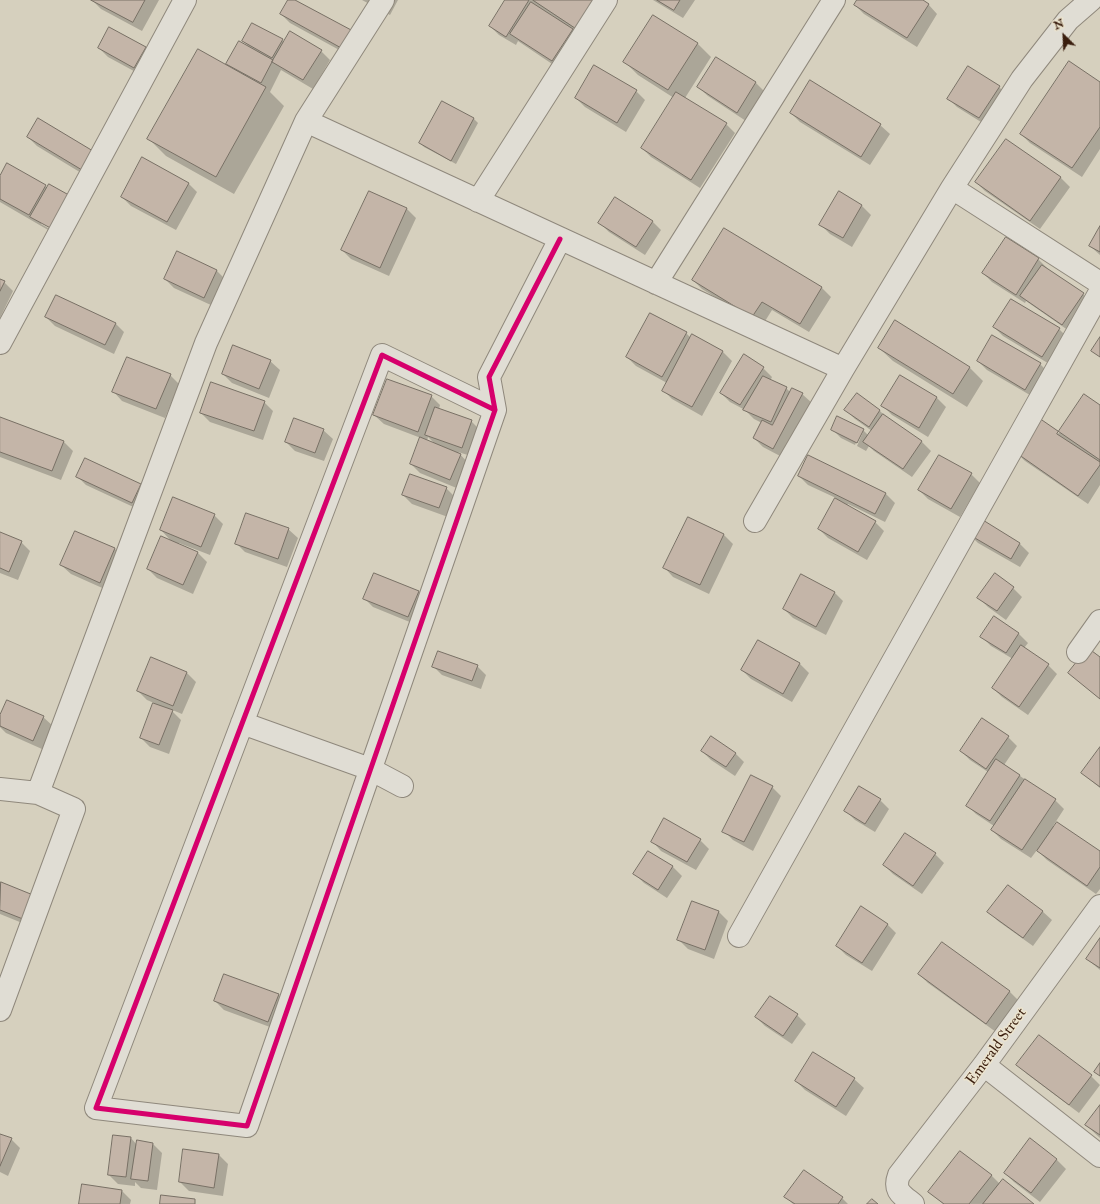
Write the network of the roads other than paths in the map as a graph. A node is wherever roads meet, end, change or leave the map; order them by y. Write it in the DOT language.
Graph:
graph roads {
  1 [pos="185,0"];
  2 [pos="383,0"];
  3 [pos="606,0"];
  4 [pos="834,0"];
  5 [pos="1091,0"];
  6 [pos="306,121"];
  7 [pos="952,188"];
  8 [pos="478,201"];
  9 [pos="560,238"];
  10 [pos="656,283"];
  11 [pos="1100,283"];
  12 [pos="1100,292"];
  13 [pos="0,343"];
  14 [pos="843,369"];
  15 [pos="495,410"];
  16 [pos="755,521"];
  17 [pos="1100,621"];
  18 [pos="1078,652"];
  19 [pos="242,722"];
  20 [pos="370,770"];
  21 [pos="402,786"];
  22 [pos="0,789"];
  23 [pos="38,793"];
  24 [pos="1100,906"];
  25 [pos="739,936"];
  26 [pos="0,1010"];
  27 [pos="984,1066"];
  28 [pos="1100,1156"];
  29 [pos="913,1204"];
  1 -- 13 [label="street"];
  2 -- 6 [label="street"];
  3 -- 8 [label="street"];
  4 -- 10 [label="street"];
  5 -- 7 [label="street"];
  6 -- 8 [label="street"];
  6 -- 23 [label="street"];
  7 -- 11 [label="street"];
  7 -- 14 [label="street"];
  8 -- 9 [label="street"];
  9 -- 10 [label="street"];
  9 -- 15 [label="street"];
  10 -- 14 [label="street"];
  12 -- 25 [label="street"];
  14 -- 16 [label="street"];
  15 -- 19 [label="street"];
  15 -- 20 [label="street"];
  17 -- 18 [label="street"];
  19 -- 20 [label="street"];
  19 -- 20 [label="street"];
  20 -- 21 [label="street"];
  22 -- 23 [label="street"];
  23 -- 26 [label="street"];
  24 -- 27 [label="street, Emerald Street"];
  27 -- 28 [label="street"];
  27 -- 29 [label="street, Emerald Street"];
}
